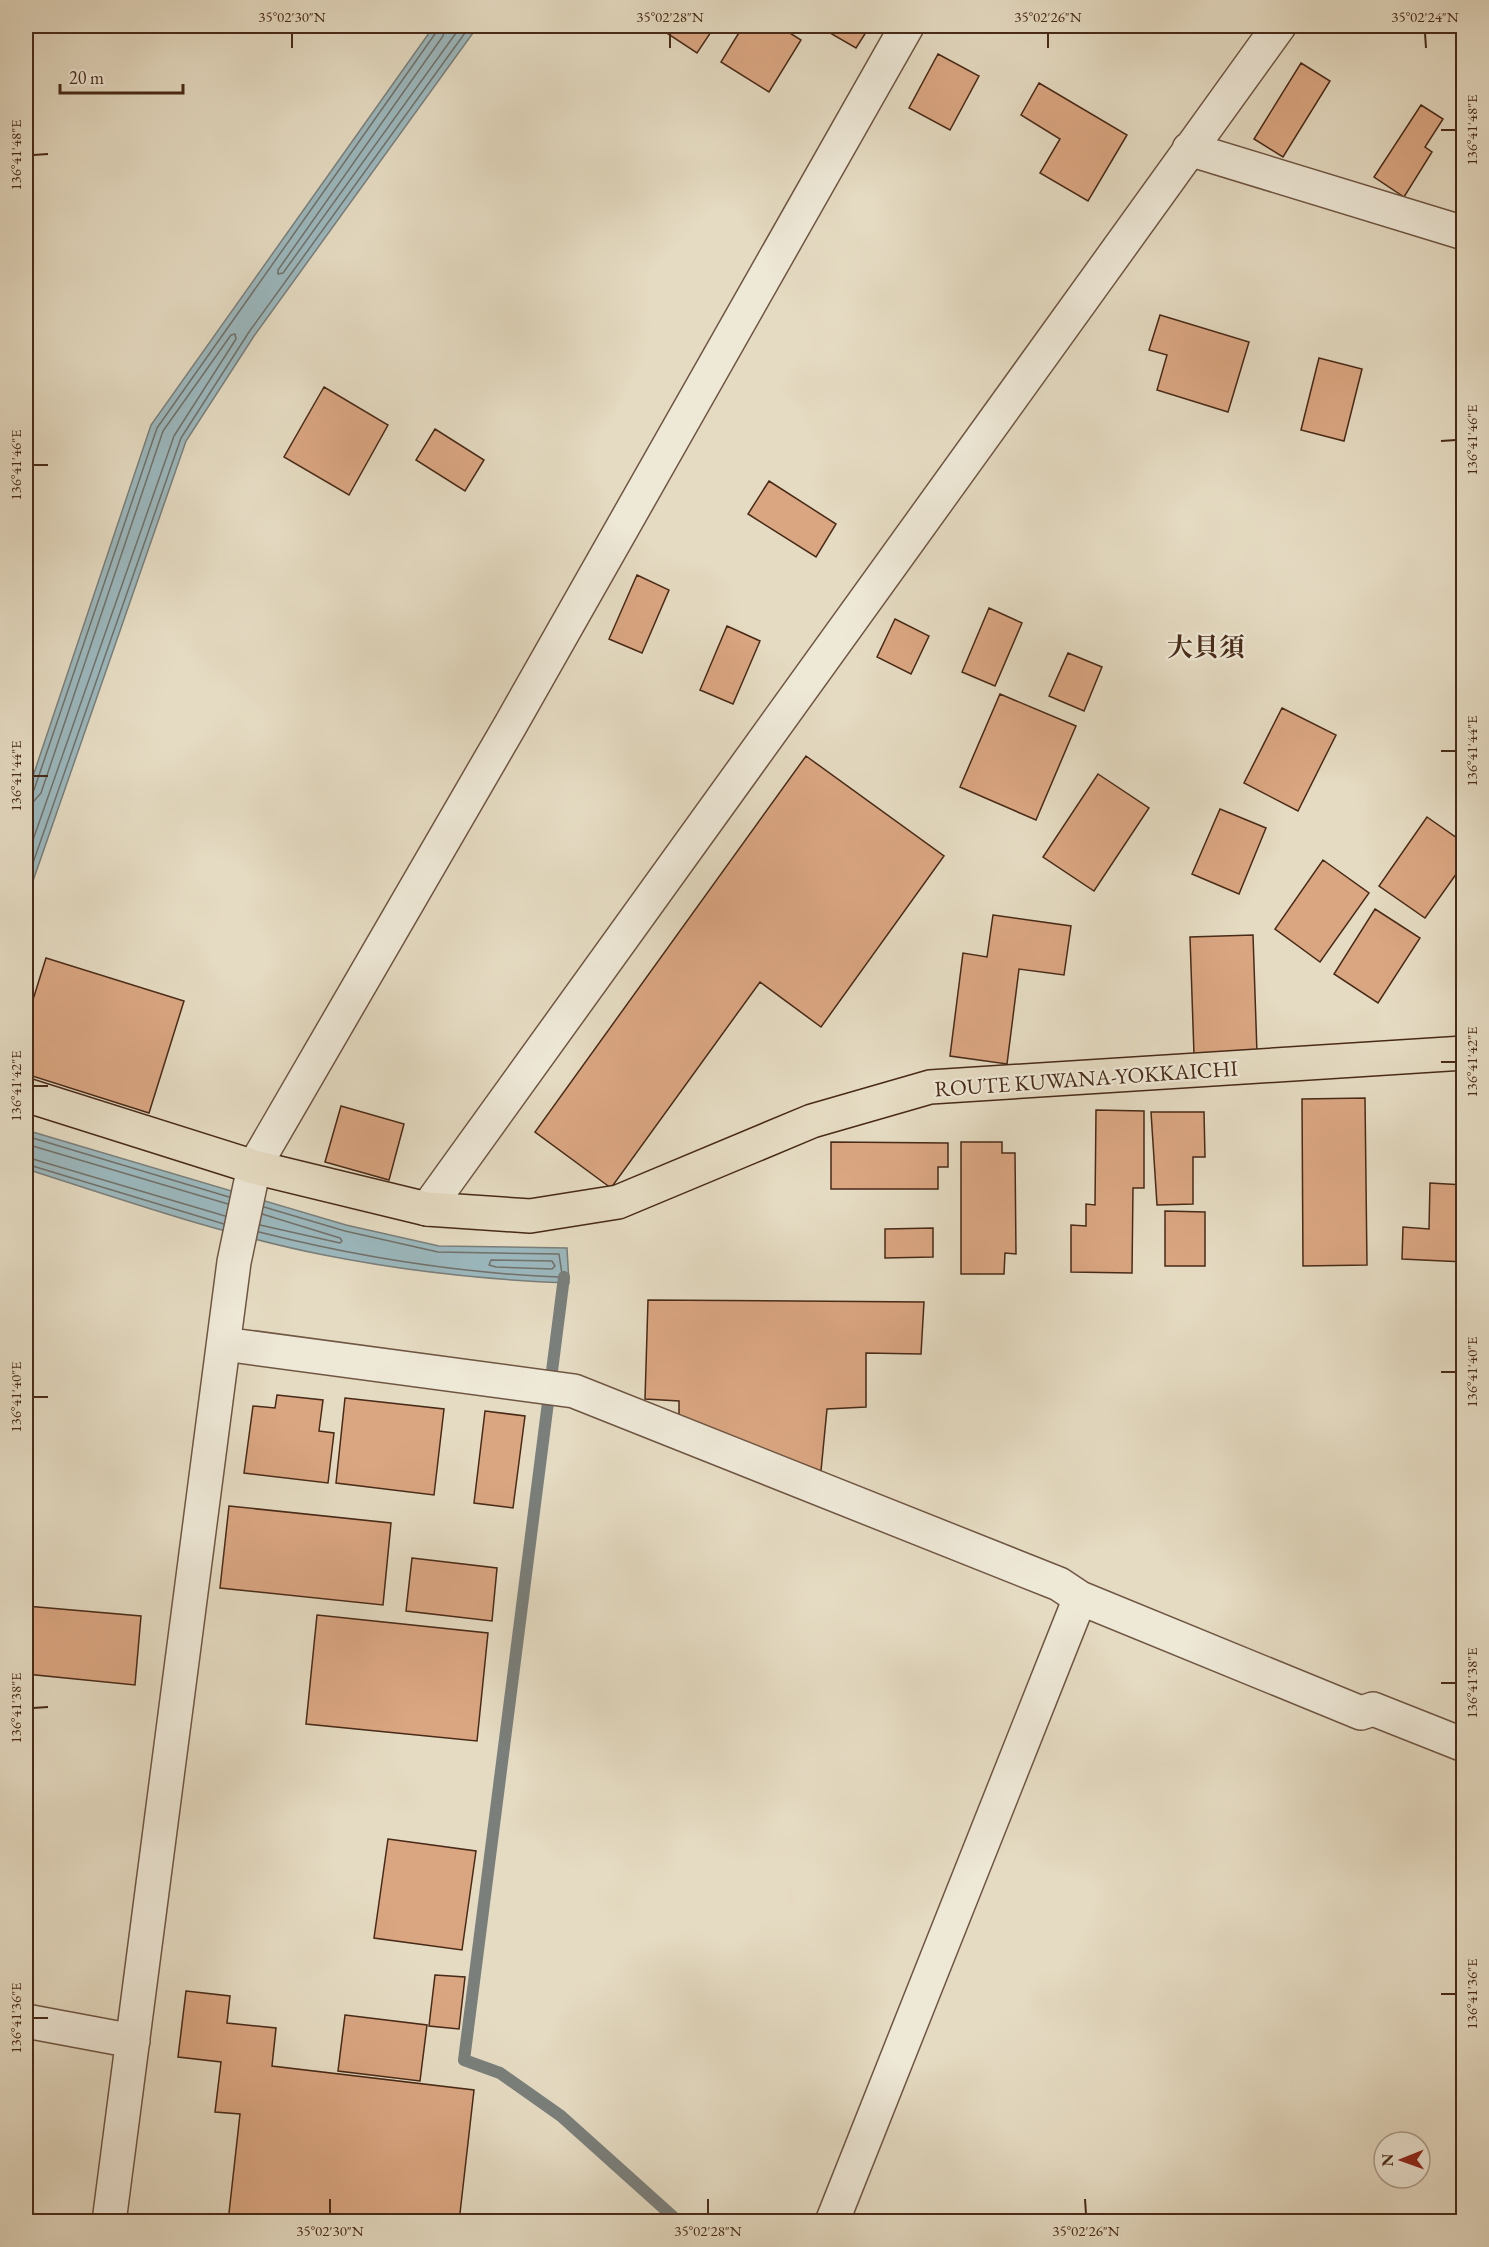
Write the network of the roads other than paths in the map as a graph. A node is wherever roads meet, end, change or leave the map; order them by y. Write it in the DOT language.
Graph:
graph roads {
  1 [pos="907,26"];
  2 [pos="1280,26"];
  3 [pos="1189,149"];
  4 [pos="1464,233"];
  5 [pos="1464,1053"];
  6 [pos="26,1095"];
  7 [pos="254,1167"];
  8 [pos="427,1209"];
  9 [pos="224,1344"];
  10 [pos="1080,1598"];
  11 [pos="1464,1745"];
  12 [pos="26,2021"];
  13 [pos="133,2041"];
  14 [pos="110,2222"];
  15 [pos="832,2222"];
  1 -- 7 [label="street"];
  2 -- 3 [label="street"];
  3 -- 4 [label="street"];
  3 -- 8 [label="street"];
  5 -- 8 [label="main road, ROUTE KUWANA-YOKKAICHI"];
  6 -- 7 [label="main road, ROUTE KUWANA-YOKKAICHI"];
  7 -- 8 [label="main road, ROUTE KUWANA-YOKKAICHI"];
  7 -- 9 [label="street"];
  9 -- 10 [label="street"];
  9 -- 13 [label="street"];
  10 -- 11 [label="street"];
  10 -- 15 [label="street"];
  12 -- 13 [label="street"];
  13 -- 14 [label="street"];
}
